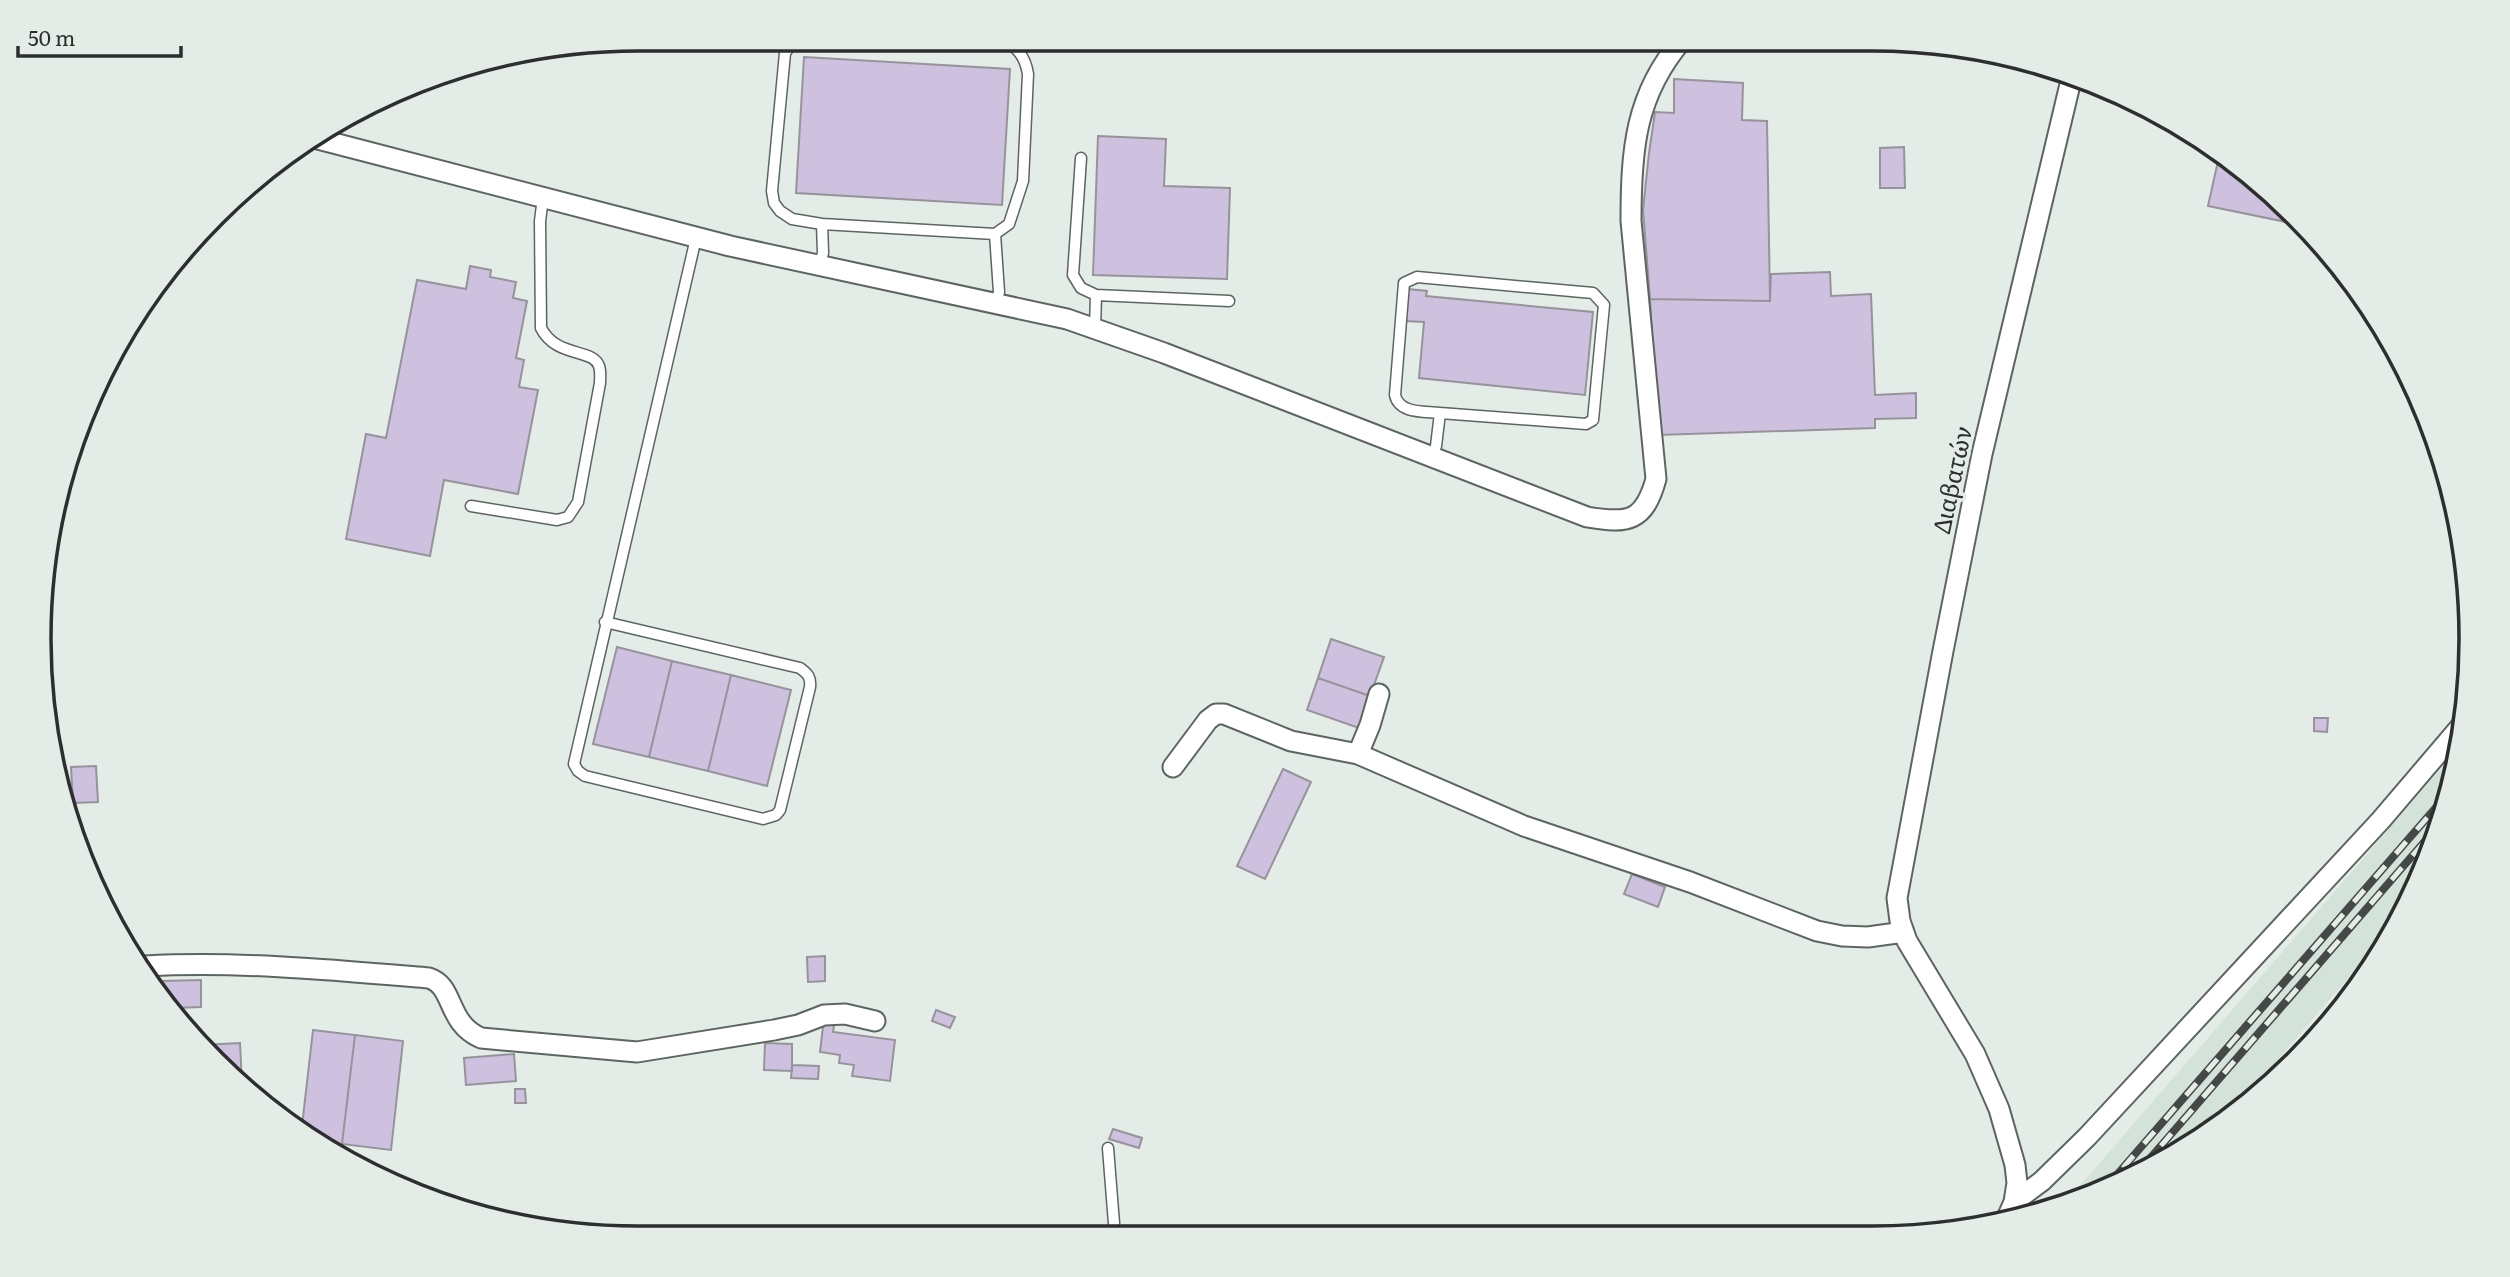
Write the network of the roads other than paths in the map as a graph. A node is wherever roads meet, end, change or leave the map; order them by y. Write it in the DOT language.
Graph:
graph roads {
  1 [pos="786,51"];
  2 [pos="1019,51"];
  3 [pos="1672,51"];
  4 [pos="2070,86"];
  5 [pos="327,140"];
  6 [pos="1081,158"];
  7 [pos="543,198"];
  8 [pos="822,224"];
  9 [pos="995,234"];
  10 [pos="696,238"];
  11 [pos="819,266"];
  12 [pos="1097,295"];
  13 [pos="1229,302"];
  14 [pos="996,304"];
  15 [pos="1095,329"];
  16 [pos="1440,413"];
  17 [pos="1432,457"];
  18 [pos="471,506"];
  19 [pos="606,622"];
  20 [pos="1379,694"];
  21 [pos="2450,739"];
  22 [pos="1358,754"];
  23 [pos="1173,767"];
  24 [pos="1904,932"];
  25 [pos="150,966"];
  26 [pos="875,1021"];
  27 [pos="1108,1149"];
  28 [pos="2012,1209"];
  29 [pos="2011,1210"];
  30 [pos="1114,1226"];
  1 -- 8 [label="lane"];
  2 -- 9 [label="lane"];
  3 -- 17 [label="street"];
  4 -- 24 [label="street, Διαβατών"];
  5 -- 7 [label="street"];
  6 -- 12 [label="lane"];
  7 -- 10 [label="street"];
  7 -- 18 [label="lane"];
  8 -- 9 [label="lane"];
  8 -- 11 [label="lane"];
  9 -- 14 [label="lane"];
  10 -- 11 [label="street"];
  10 -- 19 [label="lane"];
  11 -- 14 [label="street"];
  12 -- 13 [label="lane"];
  12 -- 15 [label="lane"];
  14 -- 15 [label="street"];
  15 -- 17 [label="street"];
  16 -- 16 [label="lane"];
  16 -- 17 [label="lane"];
  19 -- 19 [label="lane"];
  20 -- 22 [label="street"];
  21 -- 28 [label="street"];
  22 -- 23 [label="street"];
  22 -- 24 [label="street"];
  24 -- 29 [label="street"];
  25 -- 26 [label="street"];
  27 -- 30 [label="lane"];
}
